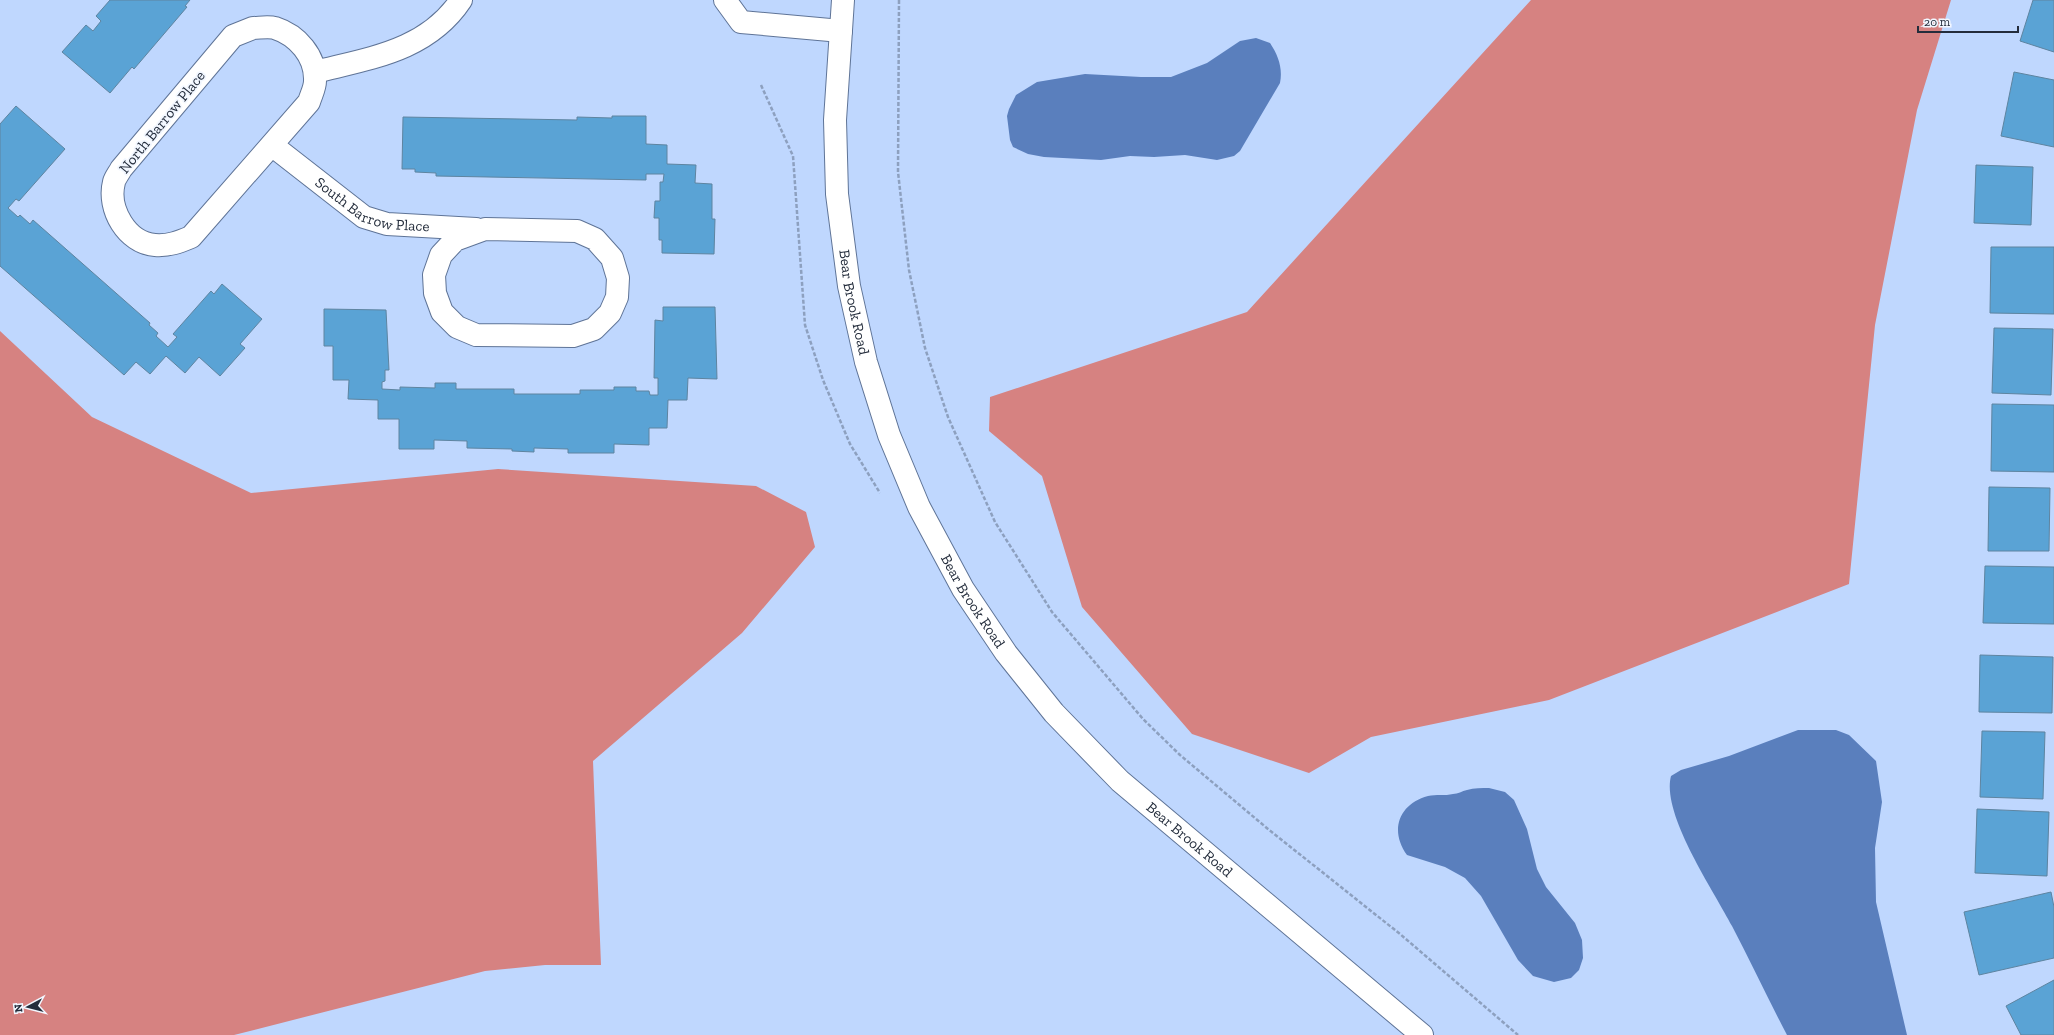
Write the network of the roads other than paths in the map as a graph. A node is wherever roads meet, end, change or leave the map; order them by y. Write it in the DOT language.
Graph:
graph roads {
  1 [pos="461,0"];
  2 [pos="725,0"];
  3 [pos="843,0"];
  4 [pos="841,31"];
  5 [pos="315,72"];
  6 [pos="273,146"];
  7 [pos="485,229"];
  8 [pos="1422,1035"];
  1 -- 5 [label="street"];
  2 -- 4 [label="street"];
  3 -- 4 [label="street, Bear Brook Road"];
  4 -- 8 [label="street, Bear Brook Road"];
  5 -- 6 [label="street, North Barrow Place"];
  5 -- 6 [label="street, North Barrow Place"];
  6 -- 7 [label="street, South Barrow Place"];
  7 -- 7 [label="street, South Barrow Place"];
}
